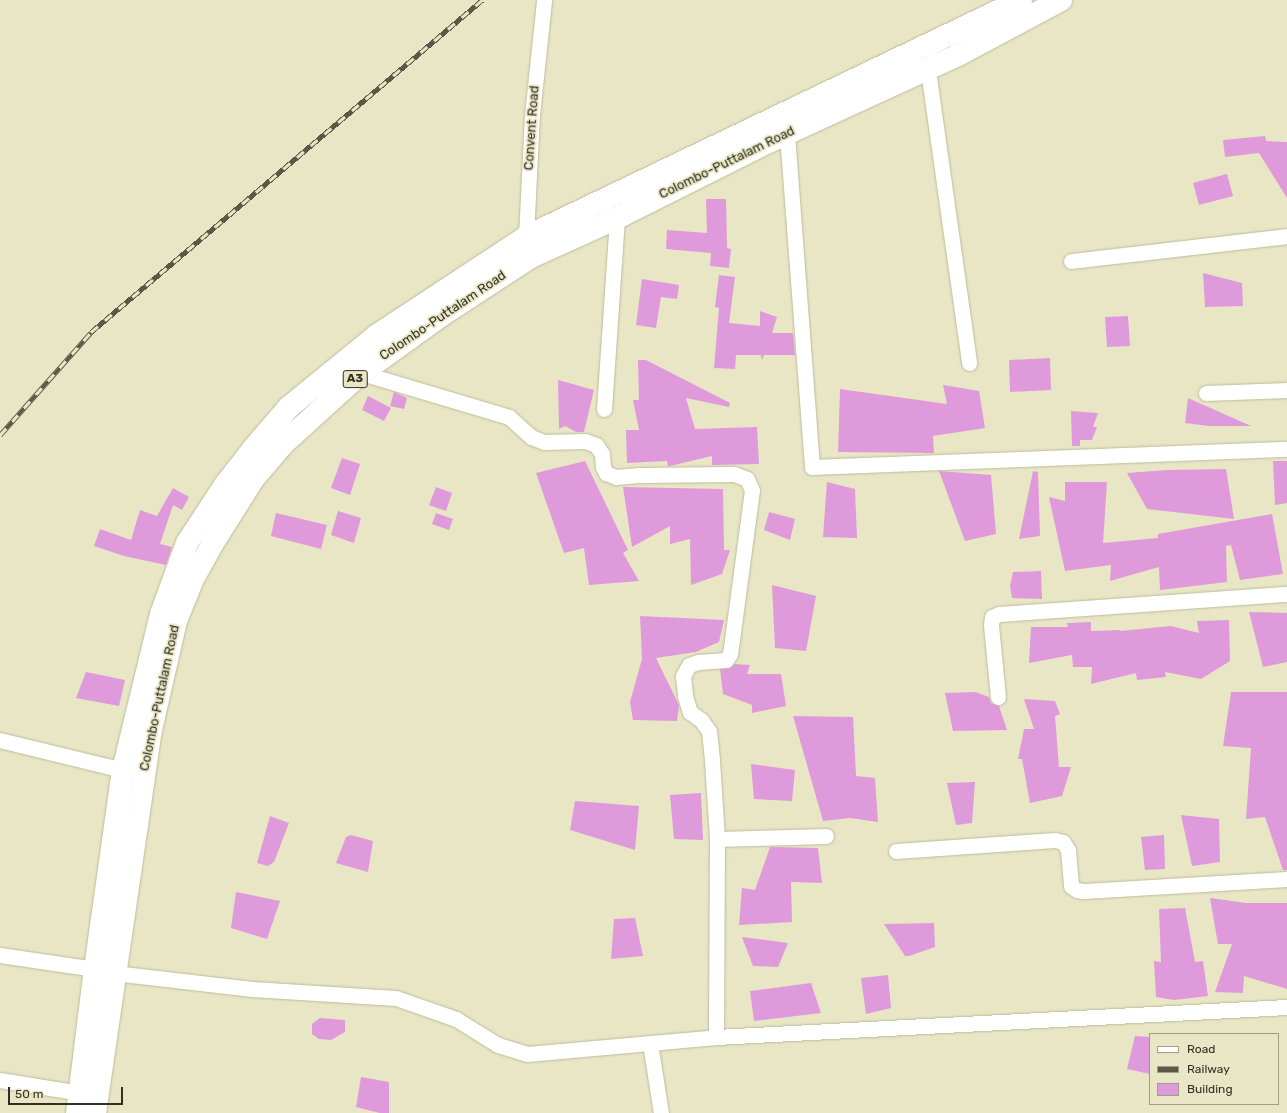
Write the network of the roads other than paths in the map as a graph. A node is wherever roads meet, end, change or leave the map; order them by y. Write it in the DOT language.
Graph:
graph roads {
  1 [pos="544,0"];
  2 [pos="1021,0"];
  3 [pos="1061,0"];
  4 [pos="928,70"];
  5 [pos="786,134"];
  6 [pos="617,218"];
  7 [pos="1287,236"];
  8 [pos="529,247"];
  9 [pos="1071,261"];
  10 [pos="969,363"];
  11 [pos="340,365"];
  12 [pos="360,374"];
  13 [pos="1287,390"];
  14 [pos="1206,393"];
  15 [pos="604,409"];
  16 [pos="1287,449"];
  17 [pos="1287,594"];
  18 [pos="998,697"];
  19 [pos="0,740"];
  20 [pos="123,770"];
  21 [pos="826,836"];
  22 [pos="717,839"];
  23 [pos="896,851"];
  24 [pos="1287,878"];
  25 [pos="0,955"];
  26 [pos="104,971"];
  27 [pos="1287,1007"];
  28 [pos="716,1037"];
  29 [pos="650,1043"];
  30 [pos="0,1080"];
  31 [pos="78,1103"];
  32 [pos="94,1113"];
  33 [pos="661,1113"];
  1 -- 8 [label="street, Convent Road"];
  2 -- 8 [label="highway, Colombo-Puttalam Road / A3"];
  3 -- 4 [label="highway, Colombo-Puttalam Road / A3"];
  4 -- 5 [label="highway, Colombo-Puttalam Road / A3"];
  4 -- 10 [label="street"];
  5 -- 6 [label="highway, Colombo-Puttalam Road / A3"];
  5 -- 16 [label="street"];
  6 -- 8 [label="highway, Colombo-Puttalam Road / A3"];
  6 -- 15 [label="street"];
  7 -- 9 [label="street"];
  8 -- 11 [label="highway, Colombo-Puttalam Road / A3"];
  8 -- 12 [label="highway, Colombo-Puttalam Road / A3"];
  11 -- 12 [label="street"];
  11 -- 20 [label="highway, Colombo-Puttalam Road / A3"];
  12 -- 22 [label="street"];
  12 -- 26 [label="highway, Colombo-Puttalam Road / A3"];
  13 -- 14 [label="street"];
  17 -- 18 [label="street"];
  19 -- 20 [label="street"];
  20 -- 26 [label="highway, Colombo-Puttalam Road / A3"];
  21 -- 22 [label="street"];
  22 -- 28 [label="street"];
  23 -- 24 [label="street"];
  25 -- 26 [label="street"];
  26 -- 29 [label="street"];
  26 -- 31 [label="highway, Colombo-Puttalam Road / A3"];
  26 -- 32 [label="highway, Colombo-Puttalam Road / A3"];
  27 -- 28 [label="street"];
  28 -- 29 [label="street"];
  29 -- 33 [label="street"];
  30 -- 31 [label="street"];
}
